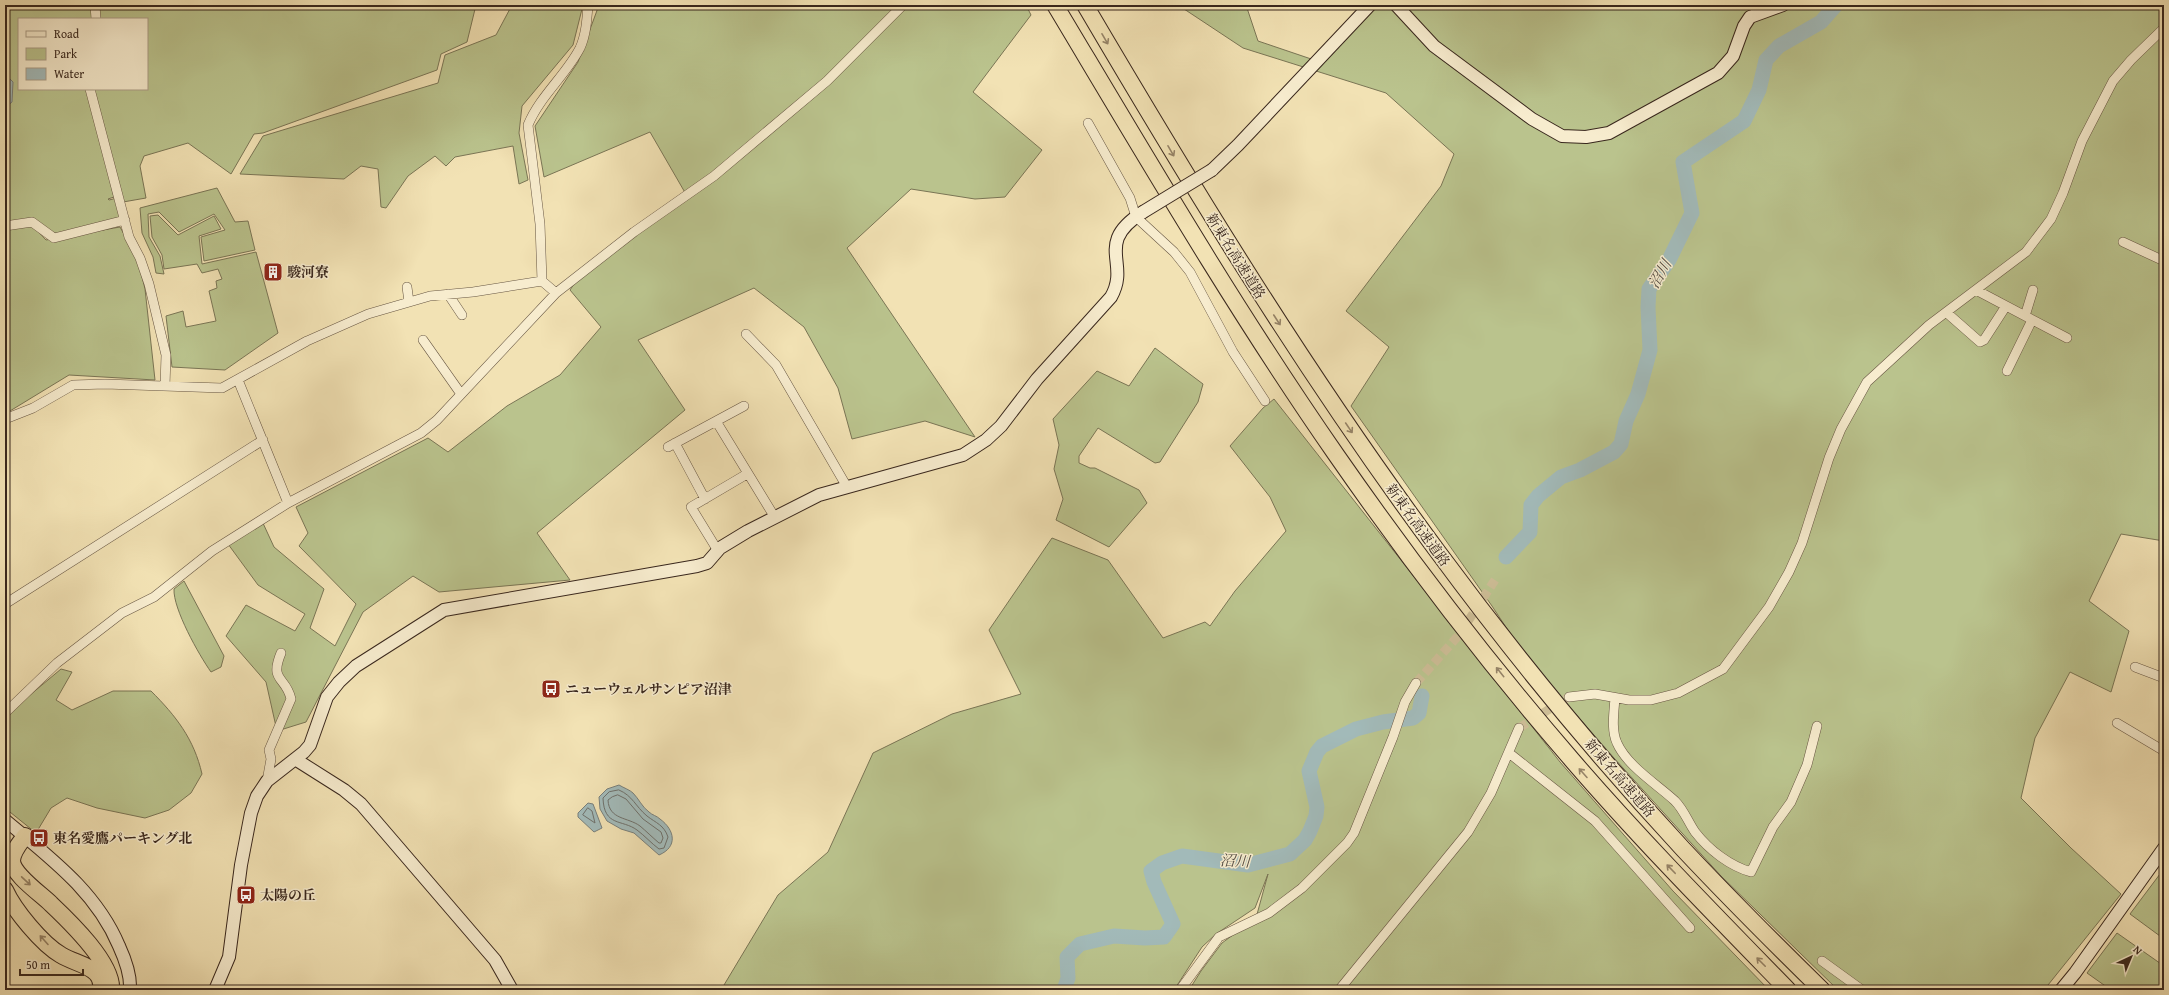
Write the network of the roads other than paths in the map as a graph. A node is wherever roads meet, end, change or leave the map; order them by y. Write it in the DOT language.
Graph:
graph roads {
  1 [pos="95,5"];
  2 [pos="588,5"];
  3 [pos="903,5"];
  4 [pos="1055,5"];
  5 [pos="1085,5"];
  6 [pos="1370,5"];
  7 [pos="1396,5"];
  8 [pos="1783,5"];
  9 [pos="96,18"];
  10 [pos="2164,28"];
  11 [pos="90,90"];
  12 [pos="1088,124"];
  13 [pos="1139,215"];
  14 [pos="125,220"];
  15 [pos="5,226"];
  16 [pos="2123,242"];
  17 [pos="2164,261"];
  18 [pos="542,281"];
  19 [pos="407,286"];
  20 [pos="1976,290"];
  21 [pos="2033,290"];
  22 [pos="556,293"];
  23 [pos="448,294"];
  24 [pos="409,302"];
  25 [pos="2006,306"];
  26 [pos="1947,313"];
  27 [pos="462,315"];
  28 [pos="2028,318"];
  29 [pos="746,334"];
  30 [pos="2067,338"];
  31 [pos="423,340"];
  32 [pos="2007,371"];
  33 [pos="238,380"];
  34 [pos="165,386"];
  35 [pos="461,394"];
  36 [pos="1265,401"];
  37 [pos="744,406"];
  38 [pos="5,419"];
  39 [pos="716,421"];
  40 [pos="263,440"];
  41 [pos="748,474"];
  42 [pos="847,487"];
  43 [pos="705,499"];
  44 [pos="288,503"];
  45 [pos="774,516"];
  46 [pos="718,551"];
  47 [pos="5,604"];
  48 [pos="281,653"];
  49 [pos="2135,667"];
  50 [pos="2164,678"];
  51 [pos="1416,682"];
  52 [pos="1569,697"];
  53 [pos="1615,698"];
  54 [pos="5,713"];
  55 [pos="2117,724"];
  56 [pos="1817,726"];
  57 [pos="1519,728"];
  58 [pos="2164,751"];
  59 [pos="1509,753"];
  60 [pos="295,759"];
  61 [pos="267,781"];
  62 [pos="15,829"];
  63 [pos="5,846"];
  64 [pos="2164,848"];
  65 [pos="5,890"];
  66 [pos="1690,928"];
  67 [pos="1822,961"];
  68 [pos="101,990"];
  69 [pos="111,990"];
  70 [pos="130,990"];
  71 [pos="215,990"];
  72 [pos="512,990"];
  73 [pos="1180,990"];
  74 [pos="1340,990"];
  75 [pos="1788,990"];
  76 [pos="1822,990"];
  77 [pos="1862,990"];
  78 [pos="2061,990"];
  1 -- 9 [label="street"];
  2 -- 18 [label="street"];
  3 -- 22 [label="street"];
  75 -- 4 [label="highway, 新東名高速道路, one-way"];
  5 -- 76 [label="highway, 新東名高速道路, one-way"];
  6 -- 13 [label="street, bridge"];
  7 -- 8 [label="street"];
  10 -- 20 [label="street"];
  11 -- 14 [label="street"];
  12 -- 13 [label="street"];
  13 -- 36 [label="street"];
  13 -- 42 [label="street"];
  14 -- 15 [label="street"];
  14 -- 34 [label="street"];
  16 -- 17 [label="street"];
  18 -- 22 [label="street"];
  18 -- 23 [label="street"];
  19 -- 24 [label="street"];
  20 -- 25 [label="street"];
  20 -- 26 [label="street"];
  21 -- 28 [label="street"];
  22 -- 35 [label="street"];
  23 -- 24 [label="street"];
  23 -- 27 [label="street"];
  24 -- 33 [label="street"];
  25 -- 26 [label="street"];
  25 -- 28 [label="street"];
  26 -- 53 [label="street"];
  28 -- 30 [label="street"];
  28 -- 32 [label="street"];
  29 -- 42 [label="street"];
  31 -- 35 [label="street"];
  33 -- 34 [label="street"];
  33 -- 40 [label="street"];
  34 -- 38 [label="street"];
  35 -- 44 [label="street"];
  37 -- 39 [label="street"];
  39 -- 41 [label="street"];
  39 -- 43 [label="street"];
  40 -- 44 [label="street"];
  40 -- 47 [label="street"];
  41 -- 43 [label="street"];
  41 -- 45 [label="street"];
  42 -- 45 [label="street"];
  43 -- 46 [label="street"];
  44 -- 54 [label="street"];
  45 -- 46 [label="street"];
  46 -- 60 [label="street"];
  48 -- 61 [label="street"];
  49 -- 50 [label="street"];
  51 -- 73 [label="street"];
  52 -- 53 [label="street"];
  53 -- 56 [label="street"];
  55 -- 58 [label="street"];
  57 -- 59 [label="street"];
  59 -- 66 [label="street"];
  59 -- 74 [label="street"];
  60 -- 61 [label="street"];
  60 -- 72 [label="street"];
  61 -- 71 [label="street"];
  62 -- 63 [label="highway"];
  62 -- 69 [label="highway, one-way"];
  62 -- 70 [label="street"];
  64 -- 78 [label="street"];
  68 -- 65 [label="highway, one-way"];
  67 -- 77 [label="street"];
}
